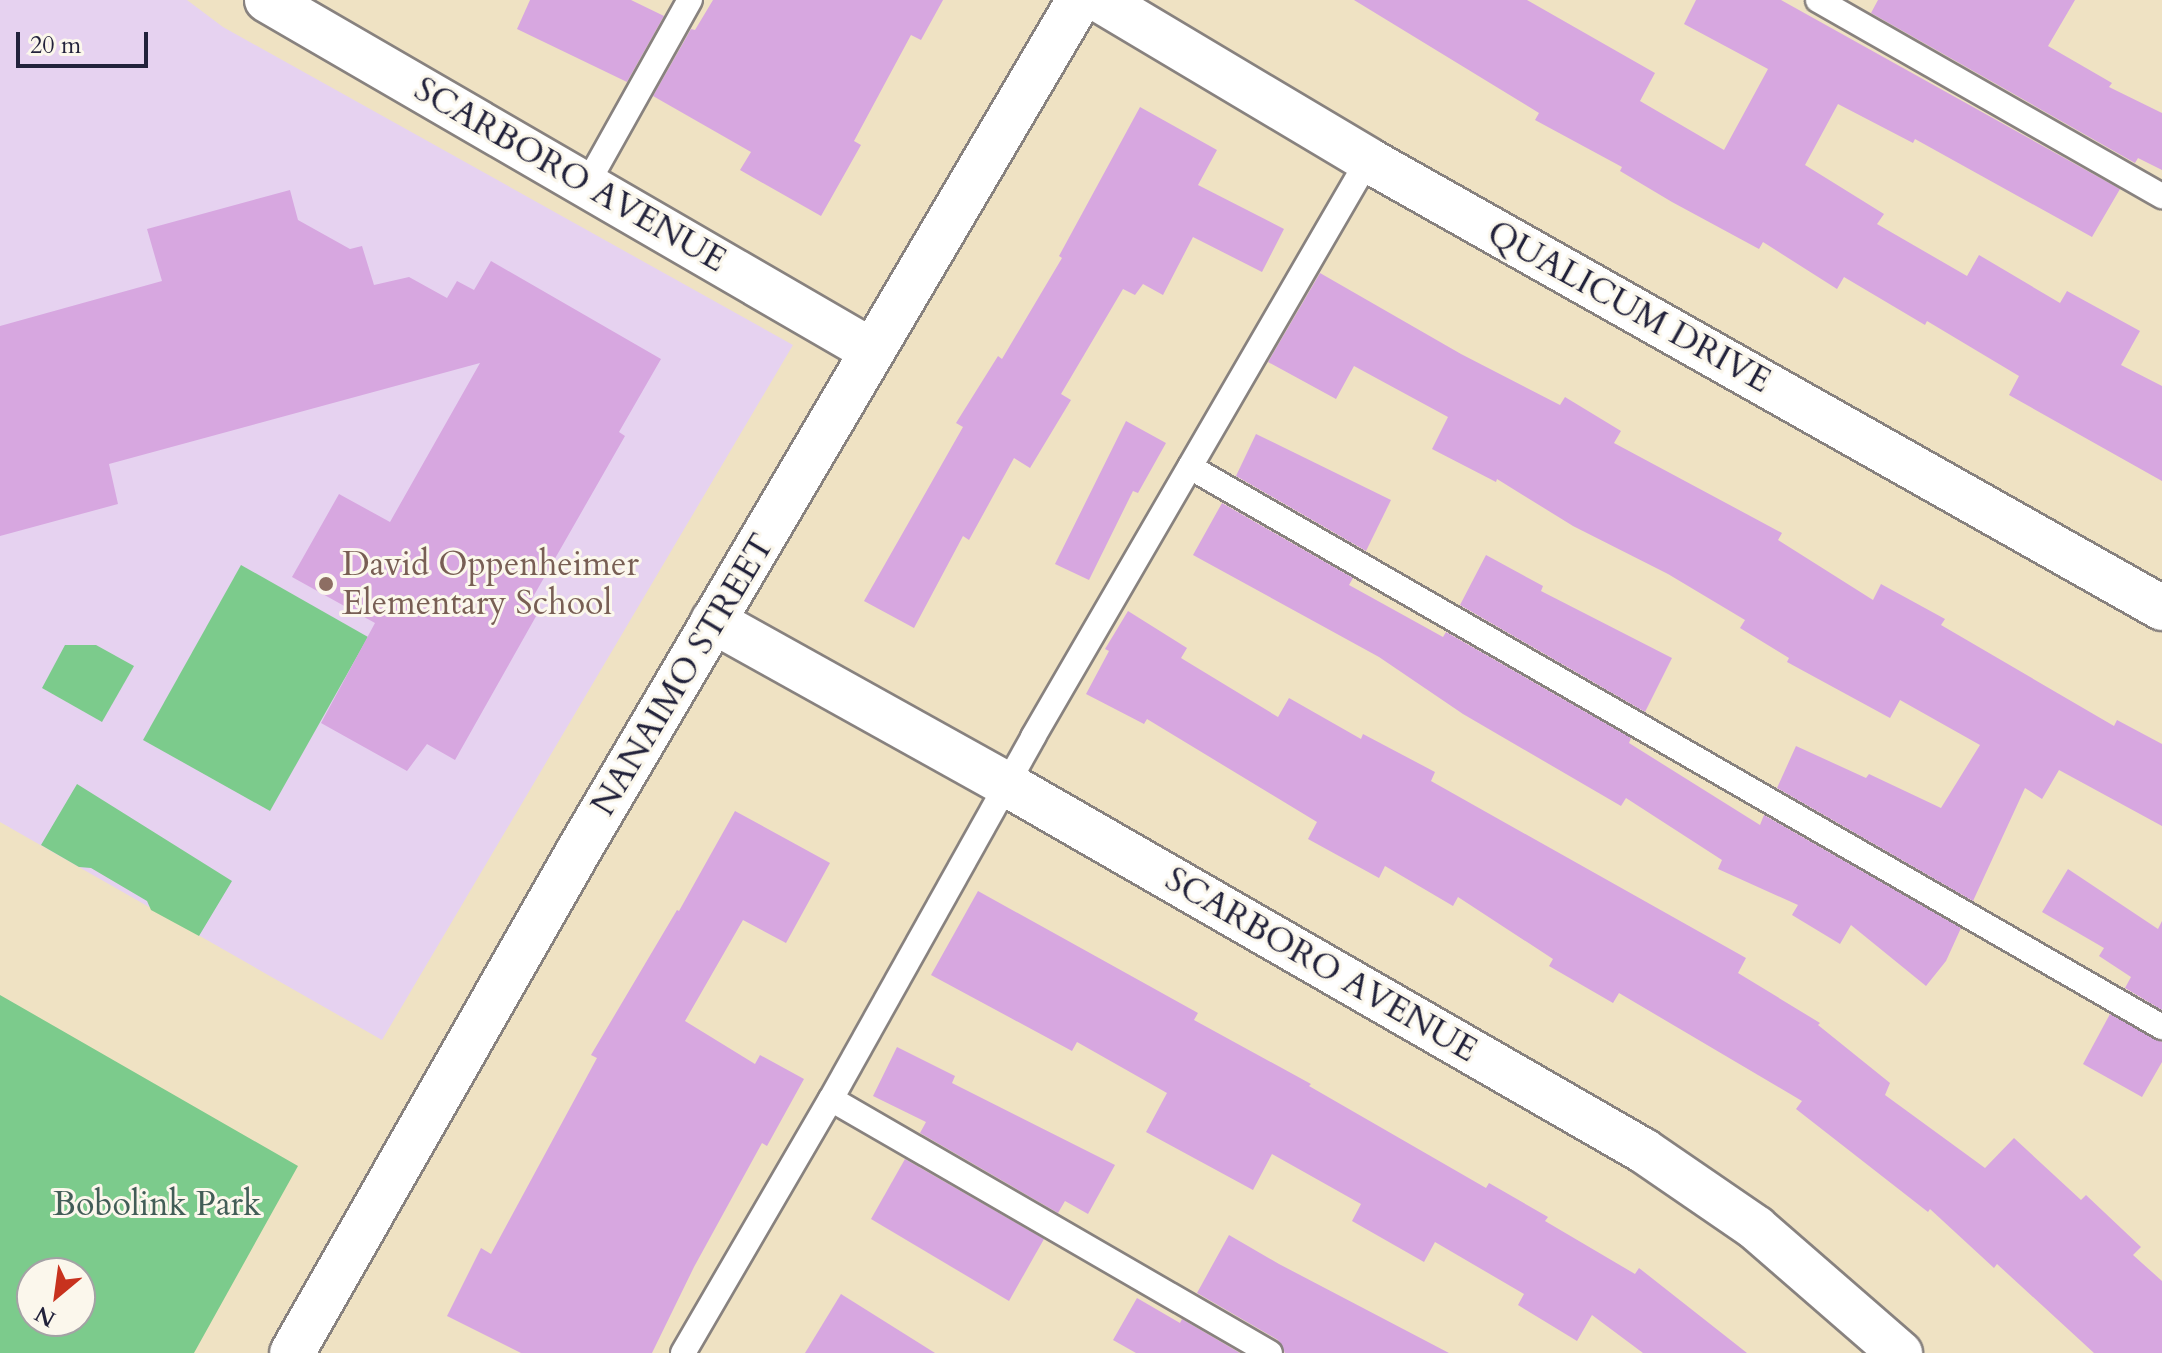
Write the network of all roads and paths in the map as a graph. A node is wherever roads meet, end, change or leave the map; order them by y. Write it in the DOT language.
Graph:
graph roads {
  1 [pos="267,0"];
  2 [pos="690,0"];
  3 [pos="1079,0"];
  4 [pos="1100,0"];
  5 [pos="1818,0"];
  6 [pos="1368,160"];
  7 [pos="587,184"];
  8 [pos="2162,196"];
  9 [pos="872,351"];
  10 [pos="1190,467"];
  11 [pos="2162,608"];
  12 [pos="713,621"];
  13 [pos="1008,785"];
  14 [pos="2162,1027"];
  15 [pos="831,1099"];
  16 [pos="309,1347"];
  17 [pos="683,1353"];
  18 [pos="1270,1353"];
  19 [pos="1900,1353"];
  1 -- 7 [label="street, SCARBORO AVENUE"];
  2 -- 7 [label="lane"];
  3 -- 9 [label="street, NANAIMO STREET"];
  4 -- 6 [label="street, QUALICUM DRIVE"];
  5 -- 8 [label="lane"];
  6 -- 10 [label="lane"];
  6 -- 11 [label="street, QUALICUM DRIVE"];
  7 -- 9 [label="street, SCARBORO AVENUE"];
  9 -- 12 [label="street, NANAIMO STREET"];
  10 -- 13 [label="lane"];
  10 -- 14 [label="lane"];
  12 -- 13 [label="street, SCARBORO AVENUE"];
  12 -- 16 [label="street, NANAIMO STREET"];
  13 -- 15 [label="lane"];
  13 -- 19 [label="street, SCARBORO AVENUE"];
  15 -- 17 [label="lane"];
  15 -- 18 [label="lane"];
}
